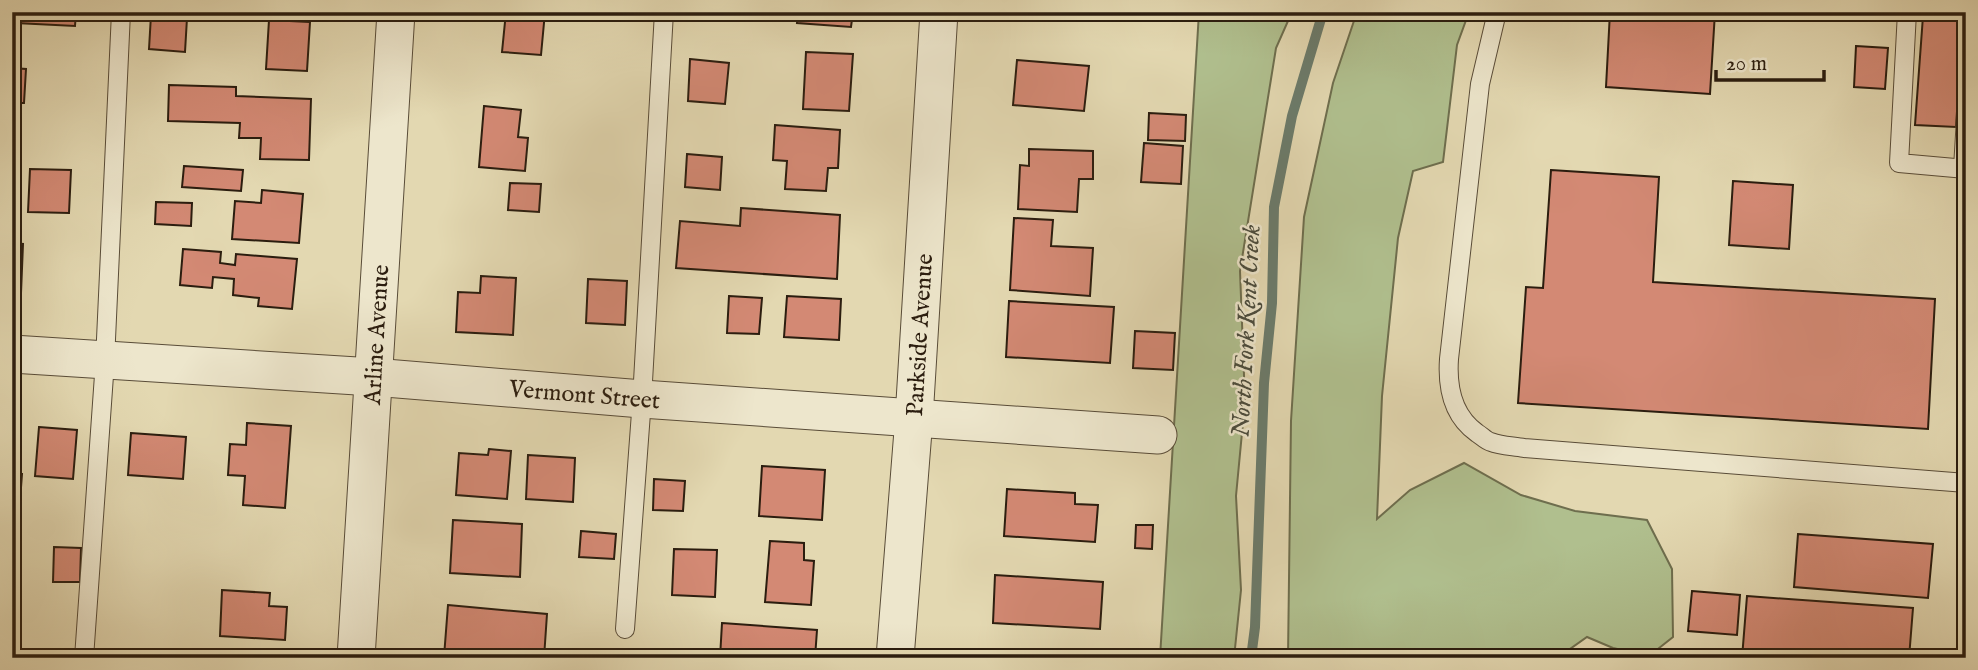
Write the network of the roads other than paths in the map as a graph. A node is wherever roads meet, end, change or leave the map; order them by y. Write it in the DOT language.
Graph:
graph roads {
  1 [pos="121,12"];
  2 [pos="396,12"];
  3 [pos="664,12"];
  4 [pos="939,12"];
  5 [pos="1497,12"];
  6 [pos="1907,12"];
  7 [pos="1966,118"];
  8 [pos="1964,169"];
  9 [pos="12,354"];
  10 [pos="104,361"];
  11 [pos="373,377"];
  12 [pos="642,399"];
  13 [pos="914,418"];
  14 [pos="1158,435"];
  15 [pos="1966,483"];
  16 [pos="625,629"];
  17 [pos="84,658"];
  18 [pos="356,658"];
  19 [pos="895,658"];
  1 -- 10 [label="lane"];
  2 -- 11 [label="street, Arline Avenue"];
  3 -- 12 [label="lane"];
  4 -- 13 [label="street, Parkside Avenue"];
  5 -- 15 [label="lane"];
  6 -- 8 [label="lane"];
  7 -- 8 [label="lane"];
  9 -- 10 [label="street, Vermont Street"];
  10 -- 11 [label="street, Vermont Street"];
  10 -- 17 [label="lane"];
  11 -- 12 [label="street, Vermont Street"];
  11 -- 18 [label="street, Arline Avenue"];
  12 -- 13 [label="street, Vermont Street"];
  12 -- 16 [label="lane"];
  13 -- 14 [label="street, Vermont Street"];
  13 -- 19 [label="street, Parkside Avenue"];
}
